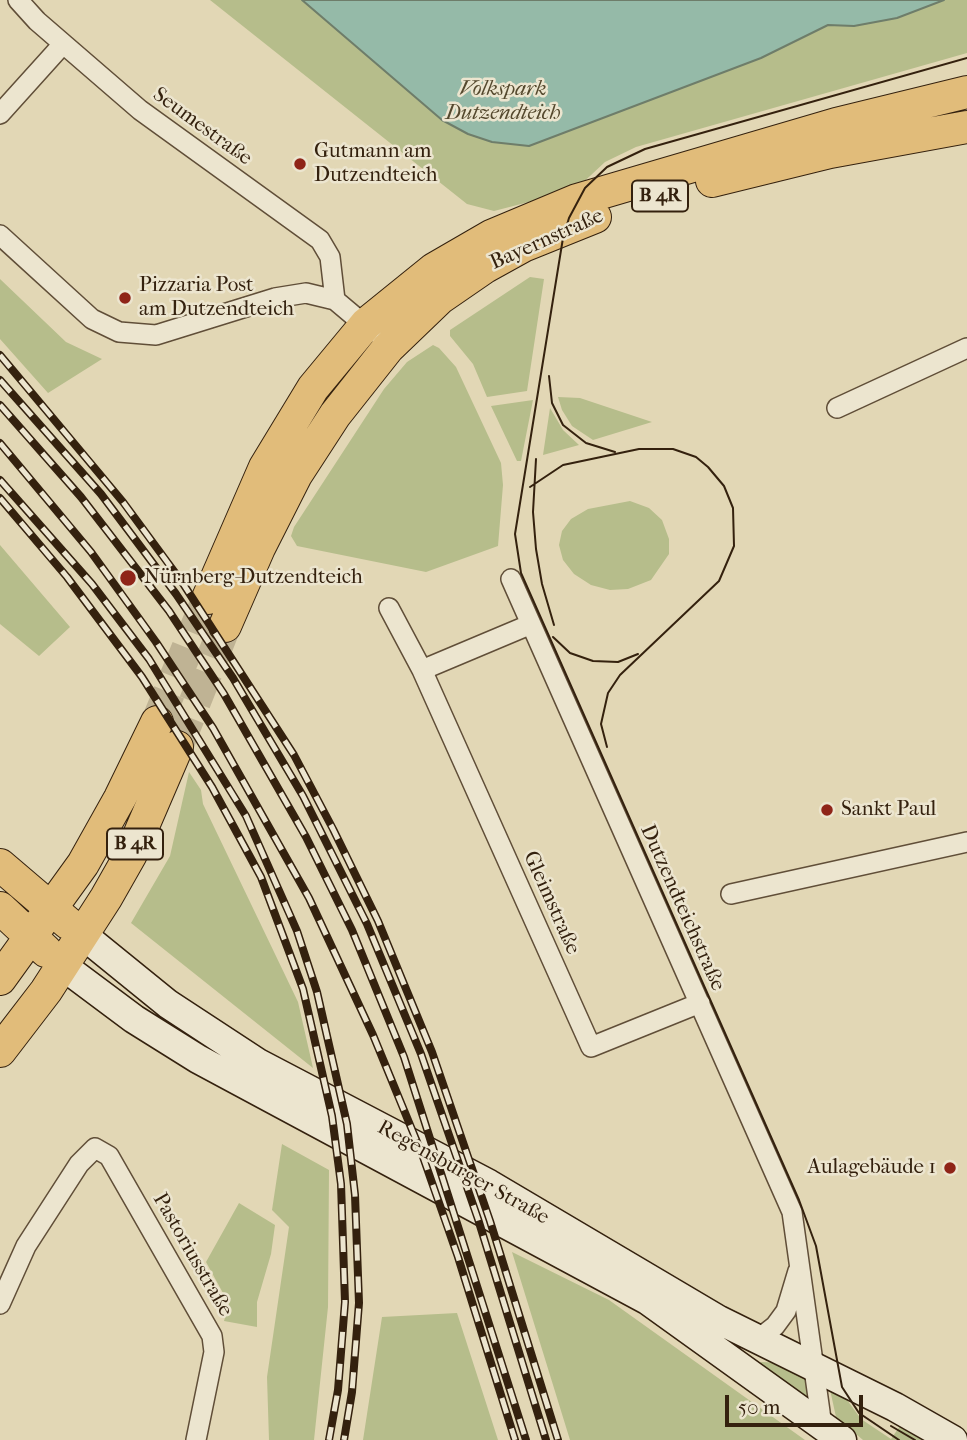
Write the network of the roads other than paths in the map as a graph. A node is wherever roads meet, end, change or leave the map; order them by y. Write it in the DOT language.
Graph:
graph roads {
  1 [pos="18,0"];
  2 [pos="64,44"];
  3 [pos="967,92"];
  4 [pos="0,114"];
  5 [pos="967,127"];
  6 [pos="0,235"];
  7 [pos="335,300"];
  8 [pos="366,324"];
  9 [pos="388,348"];
  10 [pos="967,348"];
  11 [pos="837,408"];
  12 [pos="511,579"];
  13 [pos="208,598"];
  14 [pos="389,608"];
  15 [pos="529,625"];
  16 [pos="225,626"];
  17 [pos="422,670"];
  18 [pos="157,722"];
  19 [pos="177,747"];
  20 [pos="967,842"];
  21 [pos="0,865"];
  22 [pos="731,894"];
  23 [pos="0,908"];
  24 [pos="52,909"];
  25 [pos="83,935"];
  26 [pos="31,937"];
  27 [pos="63,966"];
  28 [pos="0,979"];
  29 [pos="699,1003"];
  30 [pos="0,1051"];
  31 [pos="801,1260"];
  32 [pos="0,1304"];
  33 [pos="757,1340"];
  34 [pos="814,1367"];
  35 [pos="832,1433"];
  36 [pos="196,1440"];
  37 [pos="953,1440"];
  1 -- 2 [label="street, Seumestraße"];
  2 -- 4 [label="street"];
  2 -- 7 [label="street, Seumestraße"];
  3 -- 8 [label="main road, Bayernstraße / B 4R"];
  5 -- 9 [label="main road, Bayernstraße / B 4R"];
  6 -- 7 [label="street"];
  7 -- 8 [label="street"];
  8 -- 9 [label="street"];
  8 -- 13 [label="main road, B 4R"];
  9 -- 16 [label="main road, B 4R"];
  10 -- 11 [label="street"];
  12 -- 15 [label="street, Dutzendteichstraße"];
  14 -- 17 [label="street, Gleimstraße"];
  15 -- 17 [label="street"];
  15 -- 29 [label="street, Dutzendteichstraße"];
  17 -- 29 [label="street, Gleimstraße"];
  18 -- 24 [label="main road, B 4R"];
  19 -- 25 [label="main road, B 4R"];
  20 -- 22 [label="street"];
  21 -- 24 [label="main road, Regensburger Straße"];
  23 -- 26 [label="main road, Regensburger Straße"];
  24 -- 25 [label="main road, Regensburger Straße"];
  24 -- 26 [label="main road, B 4R"];
  25 -- 27 [label="main road, B 4R"];
  25 -- 33 [label="main road, Regensburger Straße"];
  26 -- 27 [label="main road, Regensburger Straße"];
  26 -- 28 [label="main road, B 4R"];
  27 -- 30 [label="main road, B 4R"];
  27 -- 35 [label="main road, Regensburger Straße"];
  29 -- 31 [label="street, Dutzendteichstraße"];
  31 -- 33 [label="street, Dutzendteichstraße"];
  31 -- 34 [label="street, Dutzendteichstraße"];
  32 -- 36 [label="street, Pastoriusstraße"];
  33 -- 34 [label="main road, Regensburger Straße"];
  34 -- 35 [label="street, Dutzendteichstraße"];
  34 -- 37 [label="main road, Regensburger Straße"];
}
